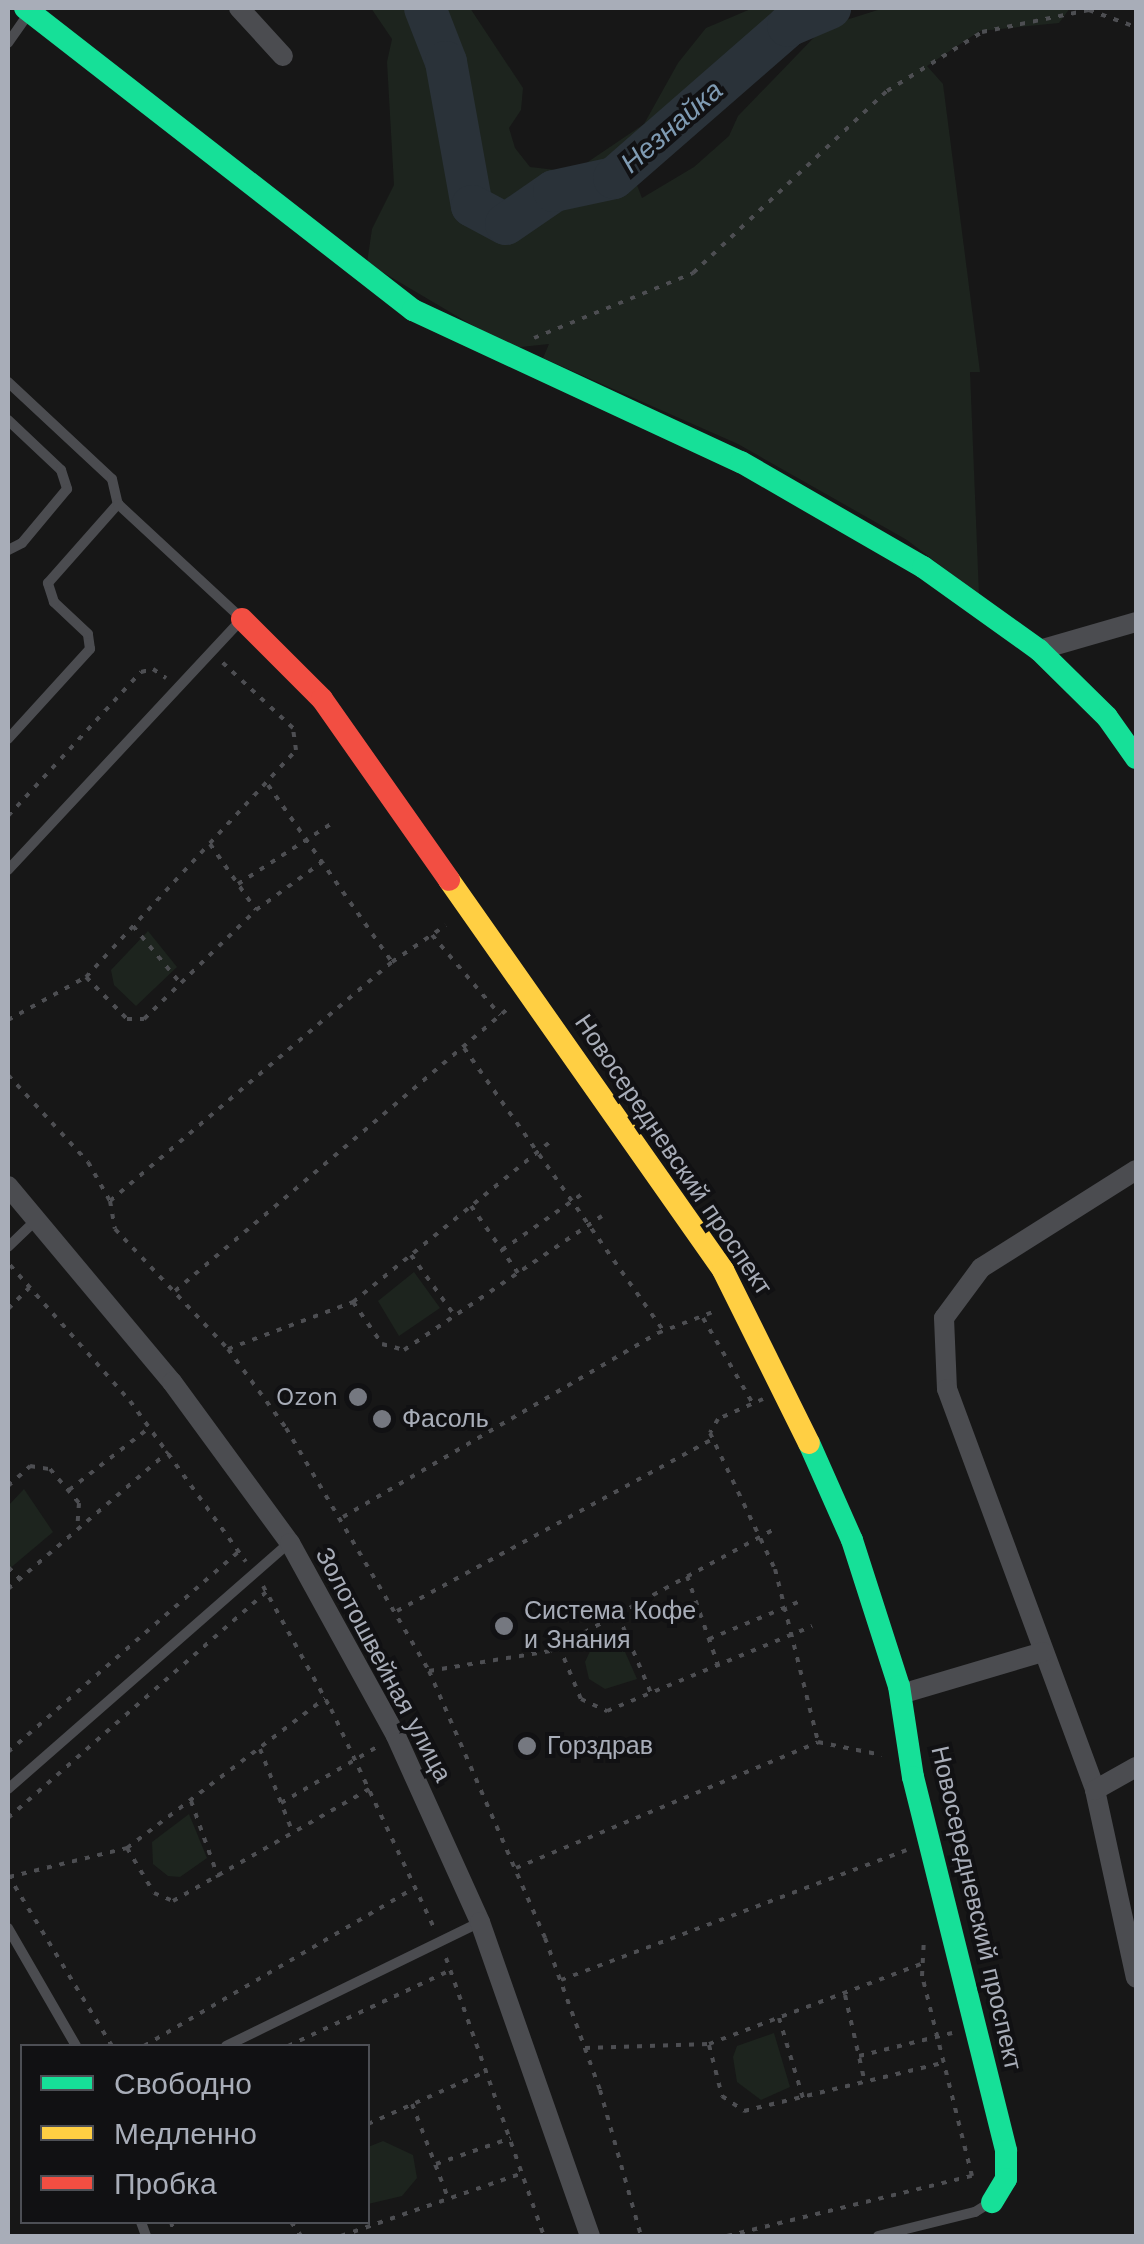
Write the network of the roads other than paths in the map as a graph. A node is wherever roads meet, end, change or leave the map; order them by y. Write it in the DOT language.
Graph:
graph roads {
  1 [pos="240,8"];
  2 [pos="28,9"];
  3 [pos="8,43"];
  4 [pos="283,56"];
  5 [pos="8,382"];
  6 [pos="8,420"];
  7 [pos="118,504"];
  8 [pos="8,550"];
  9 [pos="242,619"];
  10 [pos="1136,622"];
  11 [pos="1038,650"];
  12 [pos="8,739"];
  13 [pos="1136,758"];
  14 [pos="8,870"];
  15 [pos="1136,1170"];
  16 [pos="8,1186"];
  17 [pos="35,1220"];
  18 [pos="8,1247"];
  19 [pos="290,1543"];
  20 [pos="1043,1652"];
  21 [pos="900,1694"];
  22 [pos="1136,1767"];
  23 [pos="8,1789"];
  24 [pos="1095,1790"];
  25 [pos="480,1922"];
  26 [pos="8,1928"];
  27 [pos="1136,1978"];
  28 [pos="75,2044"];
  29 [pos="230,2044"];
  30 [pos="992,2202"];
  31 [pos="590,2236"];
  32 [pos="878,2236"];
  1 -- 4 [label="street"];
  2 -- 3 [label="lane"];
  2 -- 11 [label="street"];
  5 -- 7 [label="lane"];
  6 -- 8 [label="lane"];
  7 -- 9 [label="lane"];
  7 -- 12 [label="lane"];
  9 -- 14 [label="lane"];
  9 -- 21 [label="street, Новосередневский проспект"];
  10 -- 11 [label="street"];
  11 -- 13 [label="street"];
  15 -- 20 [label="street"];
  16 -- 17 [label="street, Золотошвейная улица"];
  17 -- 18 [label="lane"];
  17 -- 19 [label="street, Золотошвейная улица"];
  19 -- 23 [label="lane"];
  19 -- 25 [label="street, Золотошвейная улица"];
  20 -- 21 [label="street"];
  20 -- 24 [label="street"];
  21 -- 30 [label="street, Новосередневский проспект"];
  22 -- 24 [label="street"];
  24 -- 27 [label="street"];
  25 -- 29 [label="lane"];
  25 -- 31 [label="street, Золотошвейная улица"];
  26 -- 28 [label="lane"];
  30 -- 32 [label="lane"];
}
